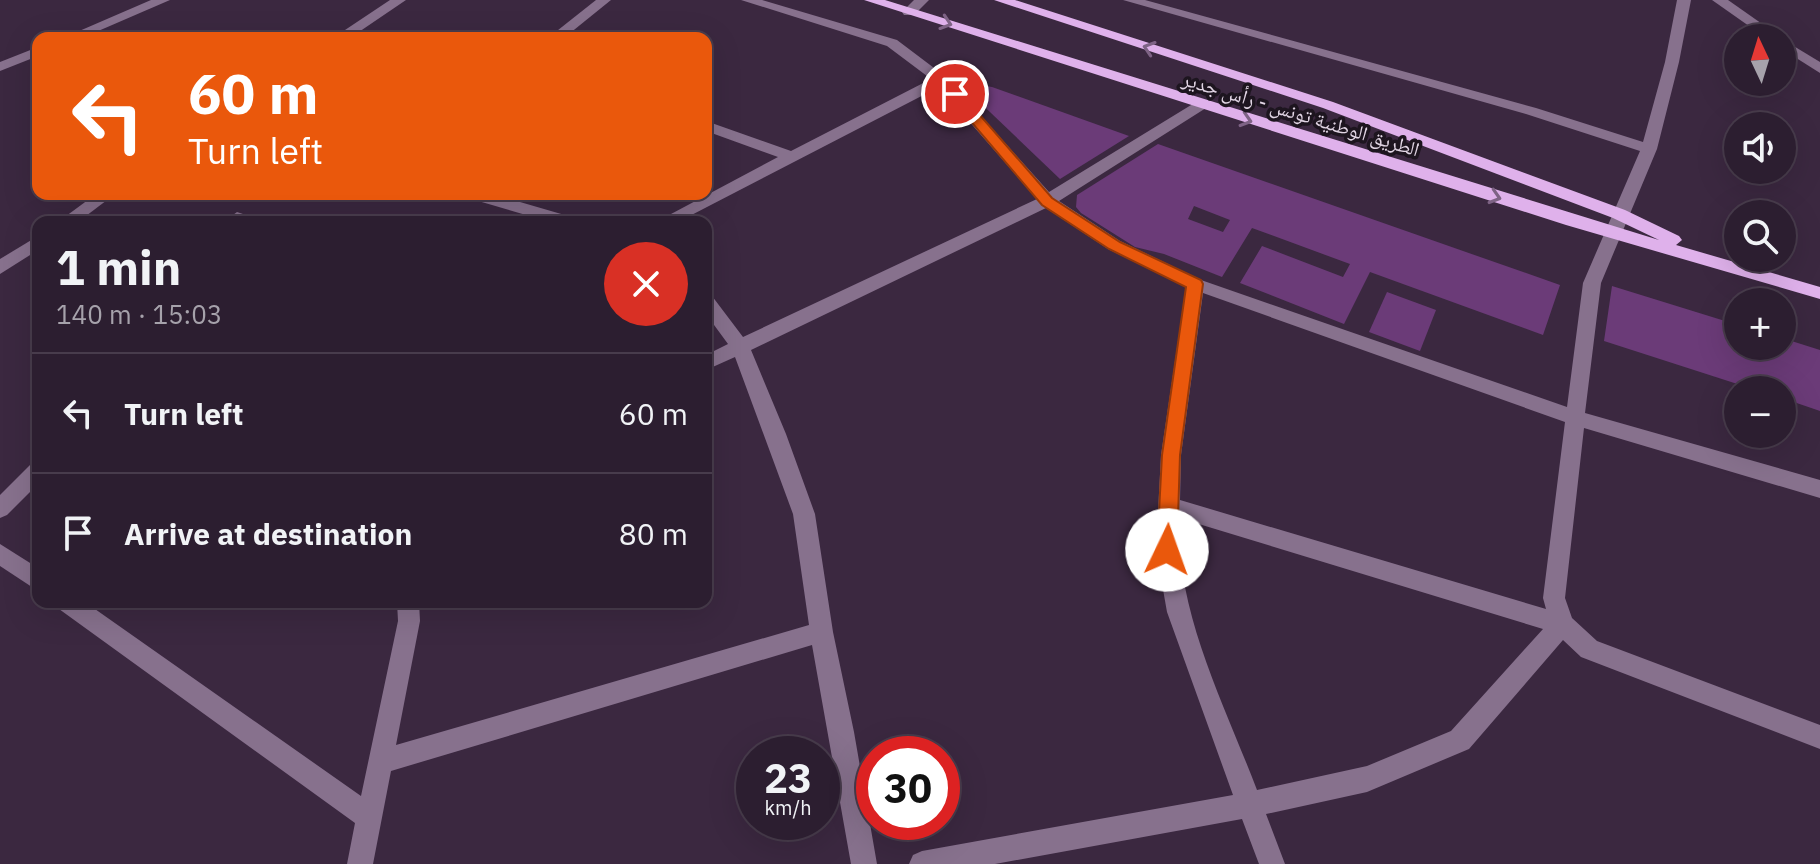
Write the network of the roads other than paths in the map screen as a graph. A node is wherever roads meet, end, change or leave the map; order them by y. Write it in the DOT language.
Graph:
graph roads {
  1 [pos="163,0"];
  2 [pos="399,0"];
  3 [pos="604,0"];
  4 [pos="748,0"];
  5 [pos="871,0"];
  6 [pos="922,0"];
  7 [pos="1001,0"];
  8 [pos="1130,0"];
  9 [pos="1684,0"];
  10 [pos="1719,0"];
  11 [pos="909,12"];
  12 [pos="1754,24"];
  13 [pos="85,32"];
  14 [pos="349,32"];
  15 [pos="563,32"];
  16 [pos="1796,53"];
  17 [pos="32,54"];
  18 [pos="0,67"];
  19 [pos="1820,69"];
  20 [pos="941,80"];
  21 [pos="1201,105"];
  22 [pos="712,128"];
  23 [pos="1649,149"];
  24 [pos="790,156"];
  25 [pos="712,197"];
  26 [pos="98,200"];
  27 [pos="494,200"];
  28 [pos="706,200"];
  29 [pos="1047,201"];
  30 [pos="1619,214"];
  31 [pos="75,216"];
  32 [pos="549,216"];
  33 [pos="675,216"];
  34 [pos="1613,234"];
  35 [pos="32,246"];
  36 [pos="1720,262"];
  37 [pos="0,268"];
  38 [pos="1195,284"];
  39 [pos="1820,293"];
  40 [pos="712,309"];
  41 [pos="740,347"];
  42 [pos="712,360"];
  43 [pos="1575,418"];
  44 [pos="32,476"];
  45 [pos="1820,489"];
  46 [pos="1169,506"];
  47 [pos="0,509"];
  48 [pos="0,554"];
  49 [pos="32,577"];
  50 [pos="75,608"];
  51 [pos="408,608"];
  52 [pos="1562,624"];
  53 [pos="821,632"];
  54 [pos="1820,737"];
  55 [pos="380,762"];
  56 [pos="1248,805"];
  57 [pos="369,817"];
  58 [pos="360,864"];
  59 [pos="864,864"];
  60 [pos="922,864"];
  61 [pos="1272,864"];
  1 -- 13 [label="street"];
  2 -- 14 [label="street"];
  3 -- 15 [label="street"];
  4 -- 20 [label="street"];
  5 -- 11 [label="main road, الطريق الوطنية تونس - رأس جدير"];
  6 -- 11 [label="street"];
  30 -- 7 [label="main road, الطريق الوطنية تونس - رأس جدير, one-way"];
  8 -- 23 [label="street"];
  9 -- 23 [label="street"];
  10 -- 12 [label="street"];
  11 -- 21 [label="main road, الطريق الوطنية تونس - رأس جدير, one-way"];
  16 -- 19 [label="street"];
  17 -- 18 [label="street"];
  20 -- 24 [label="street"];
  20 -- 29 [label="street"];
  21 -- 29 [label="street"];
  21 -- 34 [label="main road, الطريق الوطنية تونس - رأس جدير, one-way"];
  22 -- 24 [label="street"];
  23 -- 30 [label="street"];
  24 -- 25 [label="street"];
  26 -- 31 [label="street"];
  27 -- 32 [label="street"];
  28 -- 33 [label="street"];
  29 -- 38 [label="street"];
  29 -- 41 [label="street"];
  30 -- 34 [label="street"];
  30 -- 36 [label="main road, الطريق الوطنية تونس - رأس جدير"];
  34 -- 36 [label="main road, الطريق الوطنية تونس - رأس جدير"];
  34 -- 43 [label="street"];
  35 -- 37 [label="street"];
  36 -- 39 [label="main road, الطريق الوطنية تونس - رأس جدير"];
  38 -- 43 [label="street"];
  38 -- 46 [label="street"];
  40 -- 41 [label="street"];
  41 -- 42 [label="street"];
  41 -- 53 [label="street"];
  43 -- 45 [label="street"];
  43 -- 52 [label="street"];
  44 -- 47 [label="street"];
  46 -- 52 [label="street"];
  46 -- 56 [label="street"];
  48 -- 49 [label="street"];
  50 -- 57 [label="street"];
  51 -- 55 [label="street"];
  52 -- 54 [label="street"];
  52 -- 56 [label="street"];
  53 -- 55 [label="street"];
  53 -- 59 [label="street"];
  55 -- 57 [label="street"];
  56 -- 60 [label="street"];
  56 -- 61 [label="street"];
  57 -- 58 [label="street"];
}
